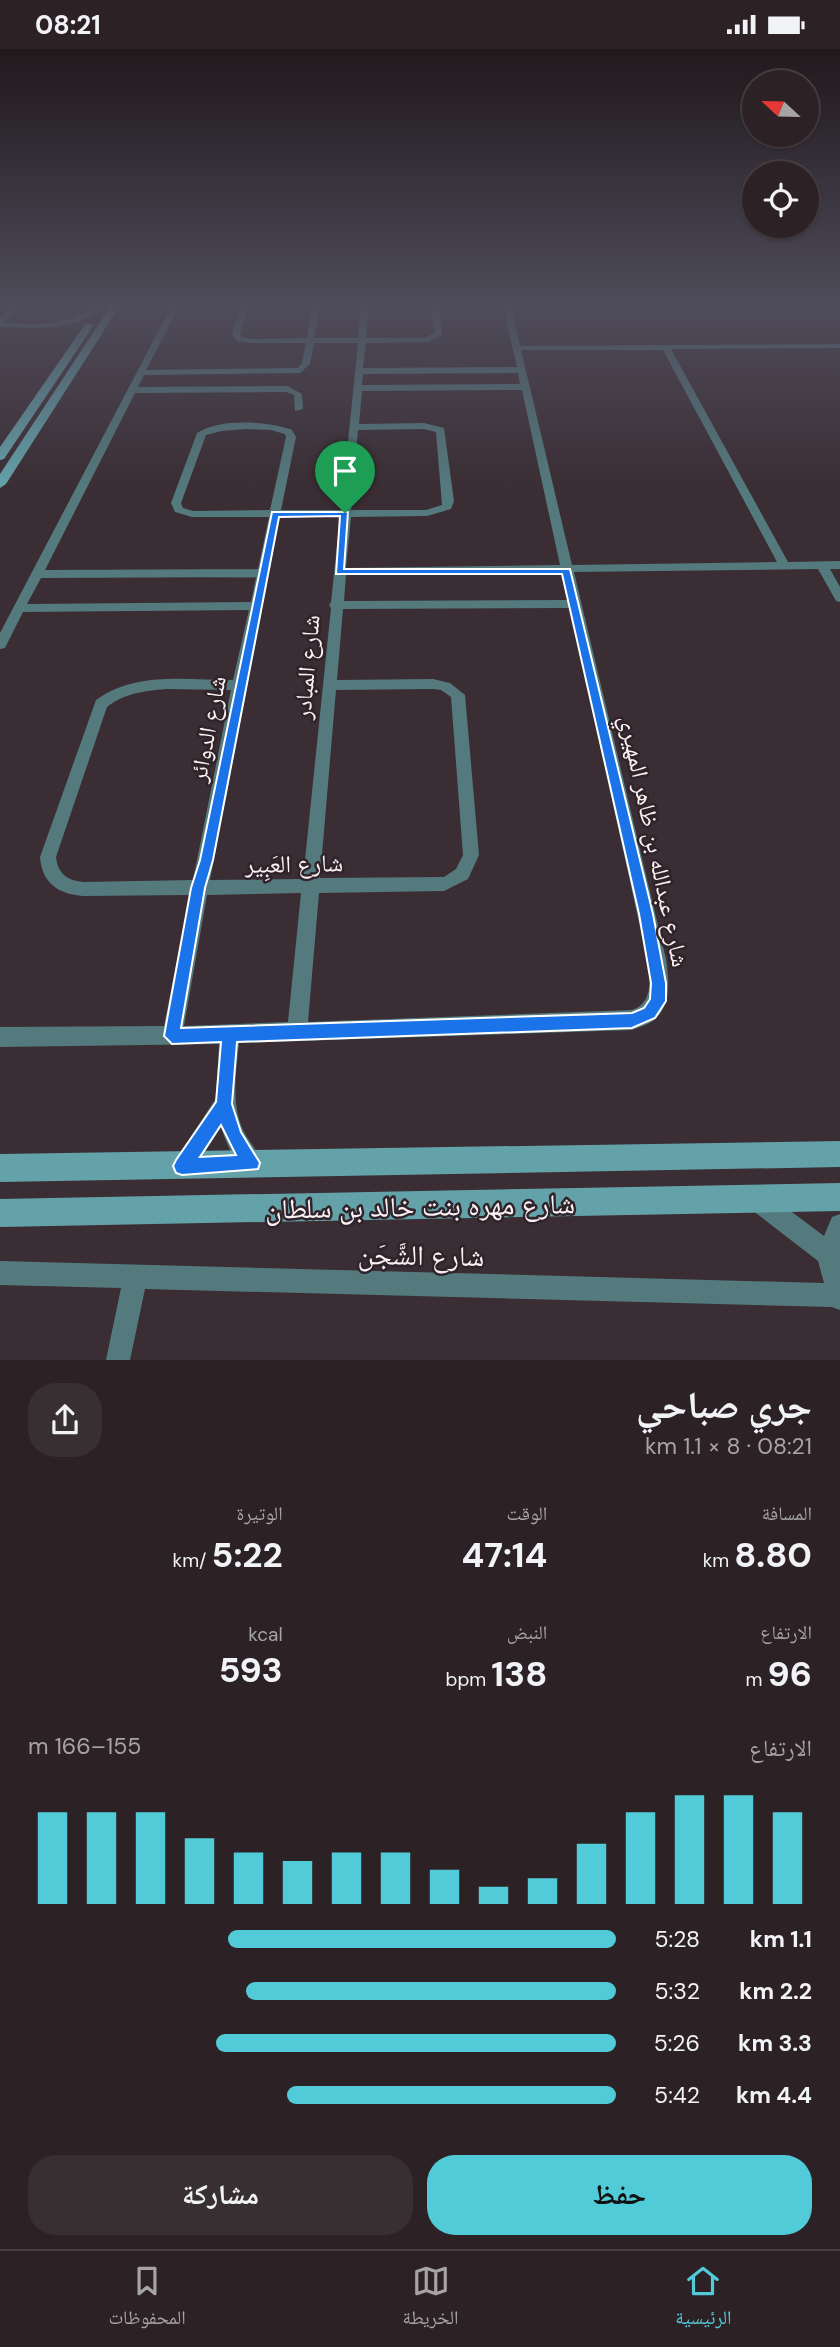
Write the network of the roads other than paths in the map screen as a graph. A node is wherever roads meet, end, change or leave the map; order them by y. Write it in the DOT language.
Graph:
graph roads {
  1 [pos="60,368"];
  2 [pos="75,368"];
  3 [pos="143,368"];
  4 [pos="300,368"];
  5 [pos="677,368"];
  6 [pos="521,370"];
  7 [pos="360,371"];
  8 [pos="140,373"];
  9 [pos="525,387"];
  10 [pos="358,388"];
  11 [pos="132,390"];
  12 [pos="298,409"];
  13 [pos="353,427"];
  14 [pos="0,456"];
  15 [pos="0,484"];
  16 [pos="345,513"];
  17 [pos="275,514"];
  18 [pos="784,565"];
  19 [pos="822,565"];
  20 [pos="840,565"];
  21 [pos="566,571"];
  22 [pos="339,572"];
  23 [pos="262,573"];
  24 [pos="36,574"];
  25 [pos="840,598"];
  26 [pos="573,604"];
  27 [pos="335,605"];
  28 [pos="256,606"];
  29 [pos="19,608"];
  30 [pos="0,645"];
  31 [pos="239,685"];
  32 [pos="329,685"];
  33 [pos="310,887"];
  34 [pos="198,888"];
  35 [pos="297,1031"];
  36 [pos="230,1034"];
  37 [pos="172,1036"];
  38 [pos="0,1037"];
  39 [pos="224,1104"];
  40 [pos="840,1154"];
  41 [pos="252,1163"];
  42 [pos="182,1166"];
  43 [pos="0,1168"];
  44 [pos="840,1197"];
  45 [pos="755,1199"];
  46 [pos="0,1213"];
  47 [pos="840,1225"];
  48 [pos="828,1254"];
  49 [pos="0,1273"];
  50 [pos="135,1278"];
  51 [pos="840,1296"];
  52 [pos="118,1360"];
  1 -- 14 [label="street"];
  2 -- 15 [label="street"];
  3 -- 8 [label="street"];
  4 -- 8 [label="street"];
  5 -- 18 [label="street"];
  6 -- 7 [label="street"];
  6 -- 9 [label="street, شارع عبدالله بن ظاهر المهيري"];
  7 -- 10 [label="street, شارع المبادر"];
  8 -- 11 [label="street"];
  9 -- 10 [label="street"];
  9 -- 21 [label="street, شارع عبدالله بن ظاهر المهيري"];
  10 -- 13 [label="street, شارع المبادر"];
  11 -- 12 [label="street"];
  11 -- 24 [label="street"];
  13 -- 16 [label="street, شارع المبادر"];
  13 -- 16 [label="street"];
  16 -- 17 [label="street"];
  16 -- 22 [label="street, شارع المبادر"];
  17 -- 17 [label="street, شارع الدوائر"];
  17 -- 23 [label="street, شارع الدوائر"];
  18 -- 19 [label="street"];
  18 -- 21 [label="street"];
  19 -- 20 [label="street"];
  19 -- 25 [label="street"];
  21 -- 22 [label="street"];
  21 -- 26 [label="street, شارع عبدالله بن ظاهر المهيري"];
  22 -- 27 [label="street, شارع المبادر"];
  23 -- 24 [label="street"];
  23 -- 28 [label="street, شارع الدوائر"];
  24 -- 29 [label="street"];
  26 -- 27 [label="street"];
  26 -- 35 [label="street, شارع عبدالله بن ظاهر المهيري"];
  27 -- 32 [label="street, شارع المبادر"];
  28 -- 29 [label="street"];
  28 -- 31 [label="street, شارع الدوائر"];
  29 -- 30 [label="street"];
  31 -- 34 [label="street, شارع الدوائر"];
  31 -- 34 [label="street, شارع العَبِير"];
  32 -- 33 [label="street, شارع المبادر"];
  32 -- 33 [label="street, شارع العَبِير"];
  33 -- 34 [label="street, شارع العَبِير"];
  33 -- 35 [label="street, شارع المبادر"];
  34 -- 37 [label="street, شارع الدوائر"];
  35 -- 36 [label="street, شارع عبدالله بن ظاهر المهيري"];
  36 -- 37 [label="street, شارع عبدالله بن ظاهر المهيري"];
  36 -- 39 [label="street"];
  37 -- 38 [label="street, شارع عبدالله بن ظاهر المهيري"];
  39 -- 41 [label="street"];
  39 -- 42 [label="street"];
  40 -- 41 [label="street, شارع مهره بنت خالد بن سلطان"];
  41 -- 42 [label="street, شارع مهره بنت خالد بن سلطان"];
  42 -- 43 [label="street, شارع مهره بنت خالد بن سلطان"];
  44 -- 45 [label="street, شارع مهره بنت خالد بن سلطان"];
  45 -- 46 [label="street, شارع مهره بنت خالد بن سلطان"];
  45 -- 48 [label="street"];
  47 -- 48 [label="street"];
  48 -- 51 [label="street"];
  49 -- 50 [label="street, شارع الشَّجَن"];
  50 -- 51 [label="street, شارع الشَّجَن"];
  50 -- 52 [label="street"];
}
